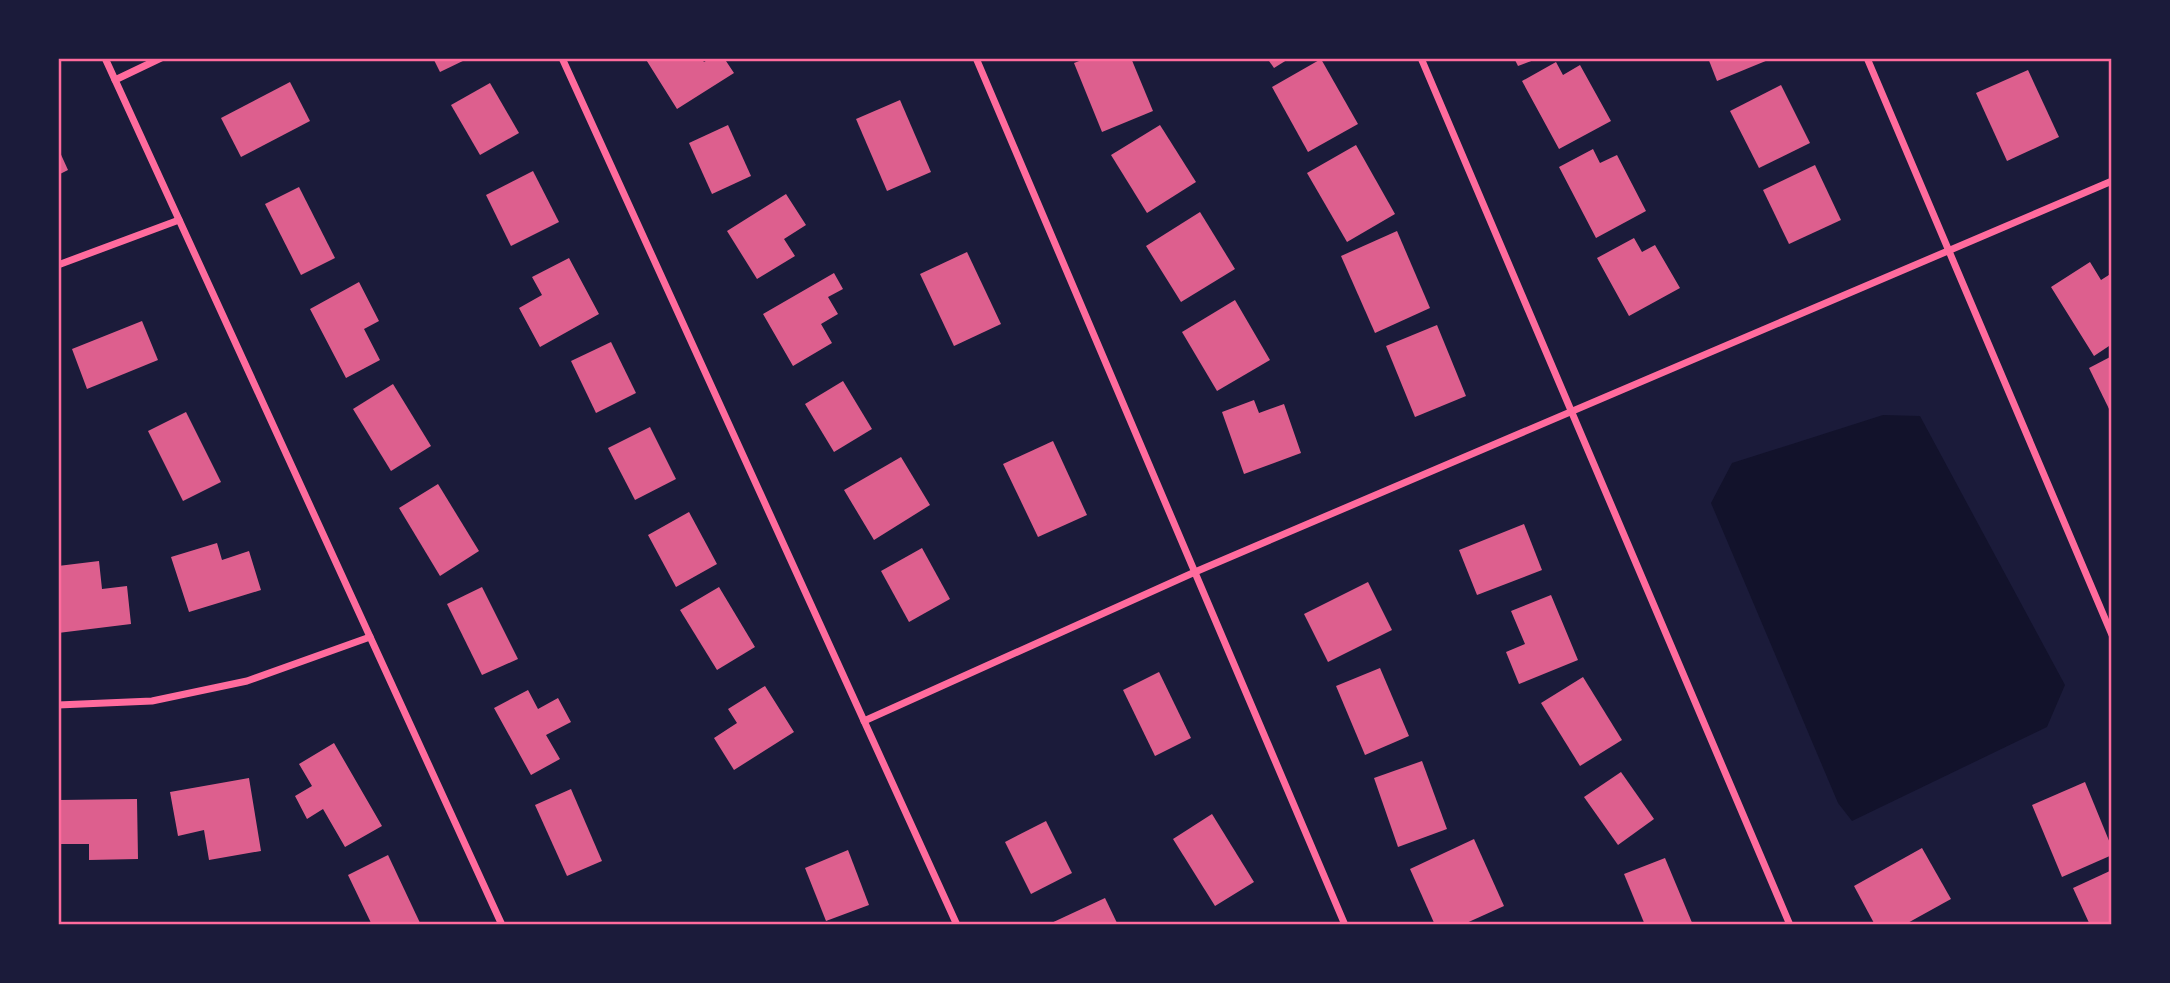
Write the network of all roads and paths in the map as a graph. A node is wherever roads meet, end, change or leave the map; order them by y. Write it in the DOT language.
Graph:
graph roads {
  1 [pos="105,58"];
  2 [pos="161,58"];
  3 [pos="562,58"];
  4 [pos="976,58"];
  5 [pos="1421,58"];
  6 [pos="1867,58"];
  7 [pos="115,80"];
  8 [pos="2112,181"];
  9 [pos="179,220"];
  10 [pos="1949,251"];
  11 [pos="58,265"];
  12 [pos="1571,411"];
  13 [pos="1195,572"];
  14 [pos="2112,635"];
  15 [pos="370,637"];
  16 [pos="58,705"];
  17 [pos="864,721"];
  18 [pos="502,925"];
  19 [pos="957,925"];
  20 [pos="1345,925"];
  21 [pos="1790,925"];
  1 -- 7 [label="street"];
  2 -- 7 [label="street"];
  3 -- 17 [label="street"];
  4 -- 13 [label="street"];
  5 -- 12 [label="street"];
  6 -- 10 [label="street"];
  7 -- 9 [label="street"];
  8 -- 10 [label="street"];
  9 -- 11 [label="street"];
  9 -- 15 [label="street"];
  10 -- 12 [label="street"];
  10 -- 14 [label="street"];
  12 -- 13 [label="street"];
  12 -- 21 [label="street"];
  13 -- 17 [label="street"];
  13 -- 20 [label="street"];
  15 -- 16 [label="street"];
  15 -- 18 [label="street"];
  17 -- 19 [label="street"];
}
